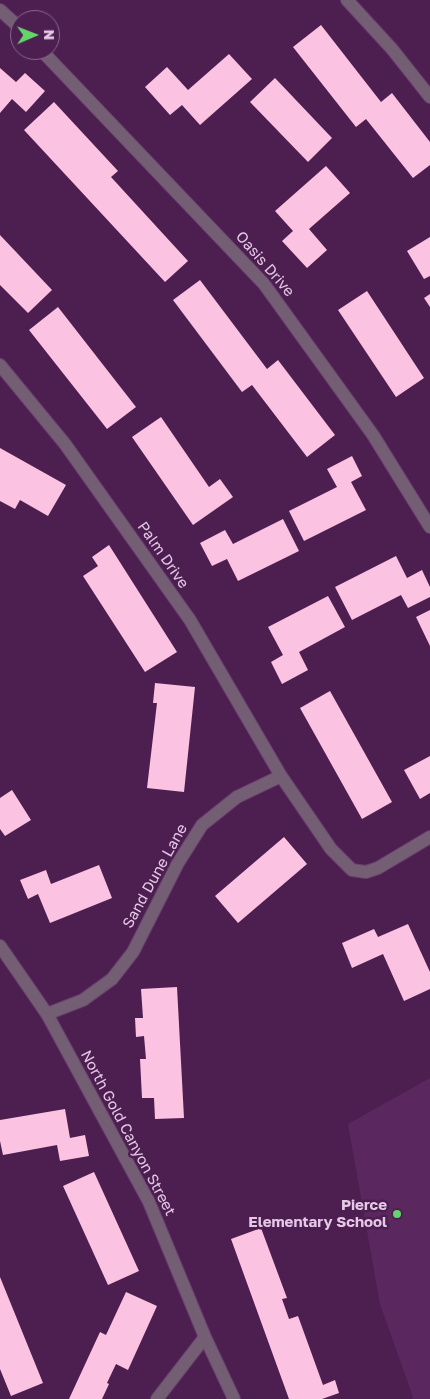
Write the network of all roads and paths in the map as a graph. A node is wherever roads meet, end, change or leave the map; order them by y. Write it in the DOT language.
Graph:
graph roads {
  1 [pos="347,0"];
  2 [pos="0,10"];
  3 [pos="10,19"];
  4 [pos="51,60"];
  5 [pos="430,97"];
  6 [pos="0,365"];
  7 [pos="430,527"];
  8 [pos="281,776"];
  9 [pos="430,837"];
  10 [pos="0,946"];
  11 [pos="47,1014"];
  12 [pos="205,1337"];
  13 [pos="157,1399"];
  14 [pos="234,1399"];
  1 -- 5 [label="street"];
  2 -- 3 [label="street"];
  4 -- 7 [label="street, Oasis Drive"];
  6 -- 8 [label="street, Palm Drive"];
  8 -- 9 [label="street"];
  8 -- 11 [label="street, Sand Dune Lane"];
  10 -- 11 [label="street, North Gold Canyon Street"];
  11 -- 12 [label="street, North Gold Canyon Street"];
  12 -- 13 [label="street"];
  12 -- 14 [label="street, North Gold Canyon Street"];
}
